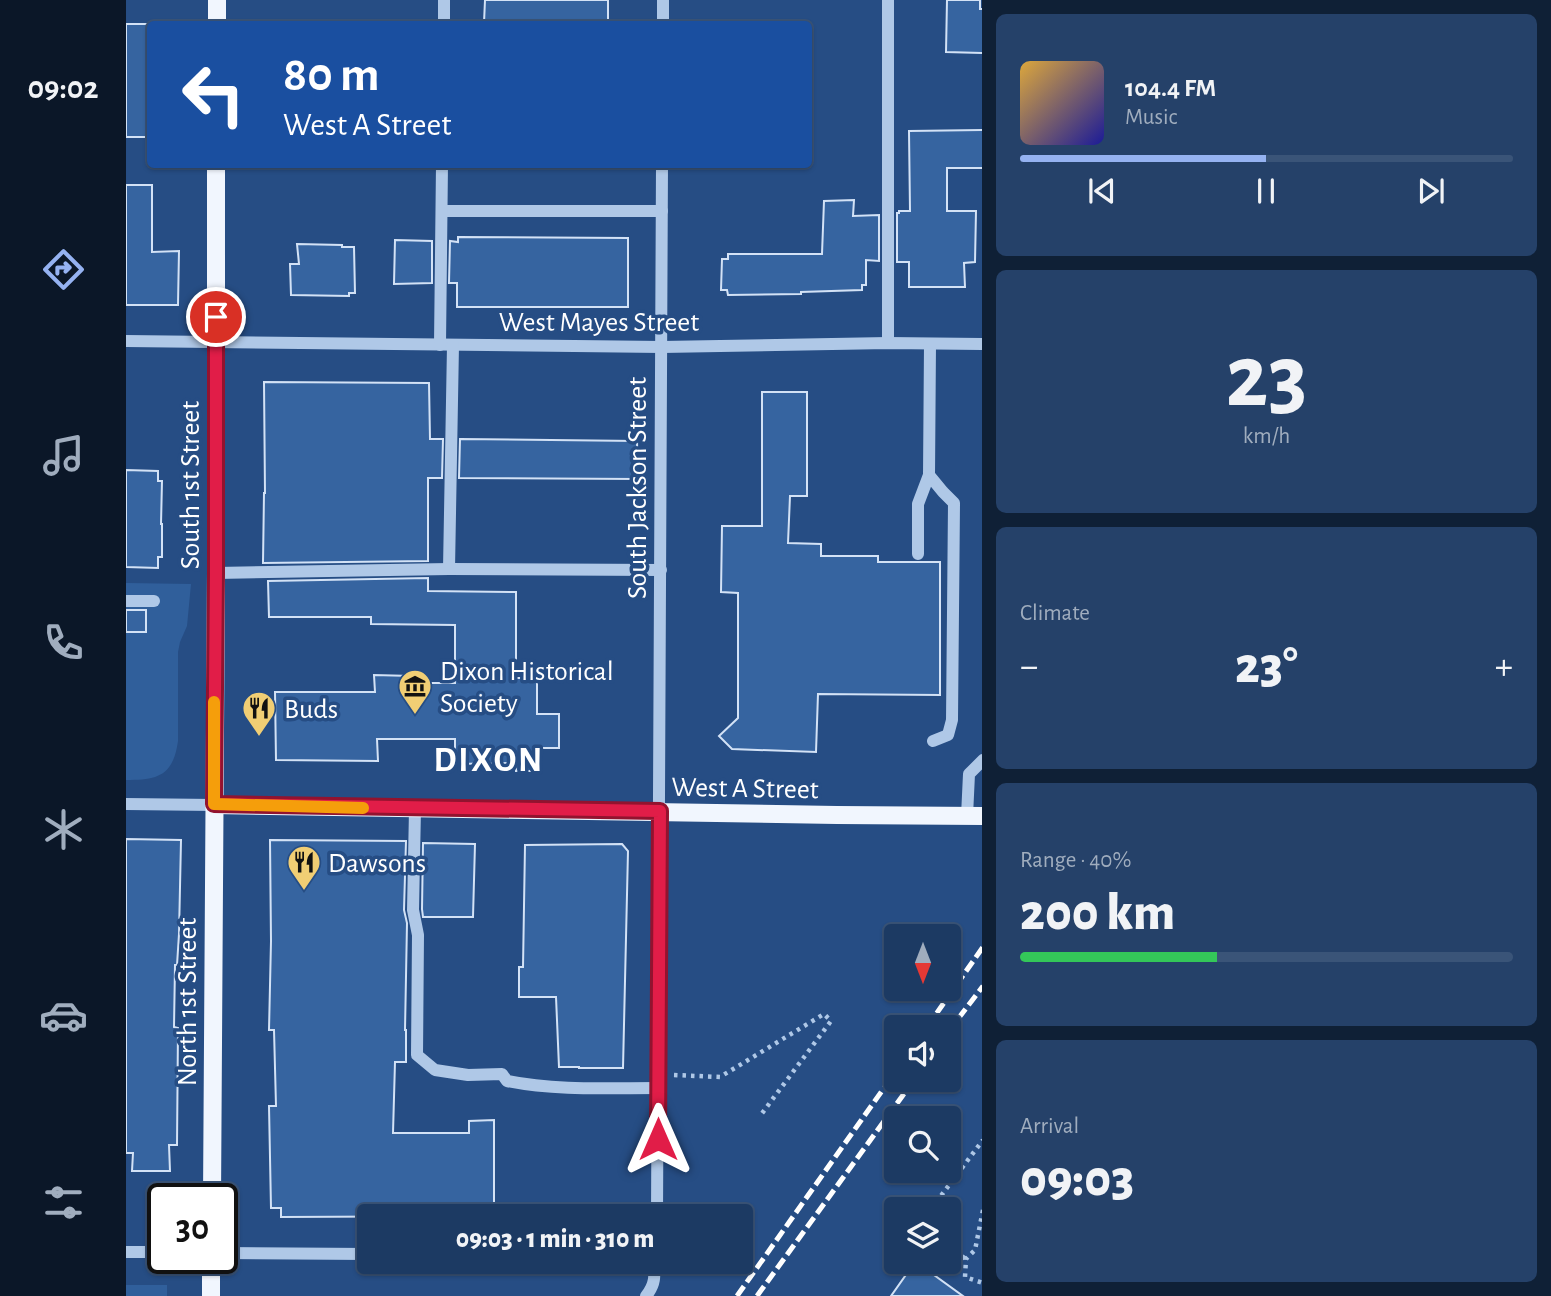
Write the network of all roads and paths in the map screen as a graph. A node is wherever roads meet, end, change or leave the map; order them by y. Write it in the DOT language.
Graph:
graph roads {
  1 [pos="217,0"];
  2 [pos="444,0"];
  3 [pos="663,0"];
  4 [pos="888,0"];
  5 [pos="217,21"];
  6 [pos="444,21"];
  7 [pos="663,21"];
  8 [pos="216,168"];
  9 [pos="442,168"];
  10 [pos="663,168"];
  11 [pos="442,211"];
  12 [pos="662,211"];
  13 [pos="126,341"];
  14 [pos="216,342"];
  15 [pos="888,343"];
  16 [pos="930,344"];
  17 [pos="982,344"];
  18 [pos="446,345"];
  19 [pos="662,346"];
  20 [pos="929,475"];
  21 [pos="918,554"];
  22 [pos="449,569"];
  23 [pos="660,570"];
  24 [pos="216,573"];
  25 [pos="126,601"];
  26 [pos="153,601"];
  27 [pos="933,741"];
  28 [pos="982,760"];
  29 [pos="126,804"];
  30 [pos="214,804"];
  31 [pos="415,808"];
  32 [pos="660,811"];
  33 [pos="975,816"];
  34 [pos="658,1074"];
  35 [pos="658,1088"];
  36 [pos="760,1116"];
  37 [pos="982,1140"];
  38 [pos="212,1183"];
  39 [pos="940,1197"];
  40 [pos="657,1204"];
  41 [pos="982,1210"];
  42 [pos="126,1252"];
  43 [pos="147,1252"];
  44 [pos="238,1253"];
  45 [pos="357,1254"];
  46 [pos="961,1256"];
  47 [pos="966,1259"];
  48 [pos="211,1274"];
  49 [pos="655,1274"];
  50 [pos="982,1283"];
  51 [pos="211,1296"];
  52 [pos="646,1296"];
  1 -- 5 [label="main road"];
  2 -- 6 [label="street"];
  3 -- 7 [label="street"];
  4 -- 15 [label="street"];
  8 -- 14 [label="main road, South 1st Street"];
  9 -- 11 [label="street"];
  10 -- 12 [label="street, South Jackson Street"];
  11 -- 12 [label="street"];
  11 -- 18 [label="street"];
  12 -- 19 [label="street, South Jackson Street"];
  13 -- 14 [label="street, West Mayes Street"];
  14 -- 18 [label="street, West Mayes Street"];
  14 -- 24 [label="main road, South 1st Street"];
  15 -- 16 [label="street, West Mayes Street"];
  15 -- 19 [label="street, West Mayes Street"];
  16 -- 17 [label="street, West Mayes Street"];
  16 -- 20 [label="street"];
  18 -- 19 [label="street, West Mayes Street"];
  18 -- 22 [label="street"];
  19 -- 23 [label="street, South Jackson Street"];
  20 -- 21 [label="street"];
  20 -- 27 [label="street"];
  22 -- 23 [label="street"];
  22 -- 24 [label="street"];
  23 -- 32 [label="street, South Jackson Street"];
  24 -- 30 [label="main road, South 1st Street"];
  25 -- 26 [label="street"];
  28 -- 33 [label="street"];
  29 -- 30 [label="street"];
  30 -- 31 [label="main road, West A Street"];
  30 -- 38 [label="main road, North 1st Street"];
  31 -- 32 [label="main road, West A Street"];
  31 -- 35 [label="street"];
  32 -- 33 [label="main road, West A Street"];
  32 -- 34 [label="street, South Jackson Street"];
  34 -- 35 [label="street, South Jackson Street"];
  34 -- 36 [label="path"];
  35 -- 40 [label="street, South Jackson Street"];
  37 -- 39 [label="path"];
  41 -- 47 [label="path"];
  42 -- 43 [label="street"];
  44 -- 45 [label="street"];
  46 -- 47 [label="path"];
  47 -- 50 [label="path"];
  48 -- 51 [label="main road"];
  49 -- 52 [label="street"];
}
